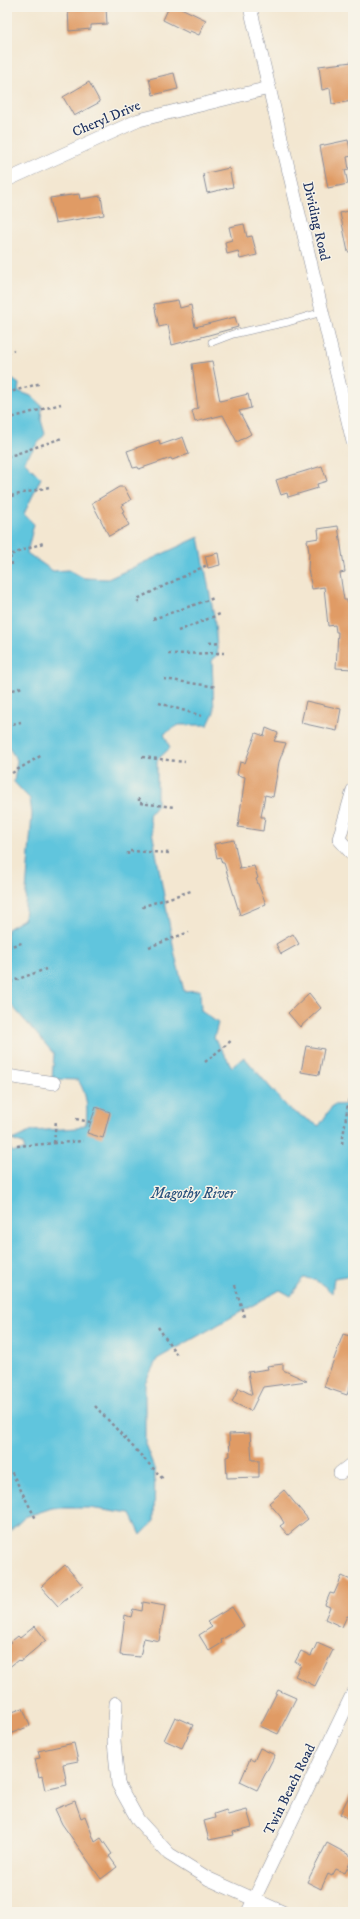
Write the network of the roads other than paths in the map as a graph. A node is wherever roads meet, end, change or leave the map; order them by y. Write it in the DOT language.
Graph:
graph roads {
  1 [pos="250,7"];
  2 [pos="269,88"];
  3 [pos="7,180"];
  4 [pos="322,312"];
  5 [pos="212,342"];
  6 [pos="353,442"];
  7 [pos="353,790"];
  8 [pos="353,855"];
  9 [pos="7,1076"];
  10 [pos="54,1083"];
  11 [pos="353,1463"];
  12 [pos="340,1473"];
  13 [pos="353,1694"];
  14 [pos="116,1703"];
  15 [pos="254,1899"];
  16 [pos="248,1912"];
  17 [pos="282,1912"];
  1 -- 2 [label="street, Dividing Road"];
  2 -- 3 [label="street, Cheryl Drive"];
  2 -- 4 [label="street, Dividing Road"];
  4 -- 5 [label="lane"];
  4 -- 6 [label="street, Dividing Road"];
  7 -- 8 [label="street"];
  9 -- 10 [label="street"];
  11 -- 12 [label="street"];
  13 -- 15 [label="street, Twin Beach Road"];
  14 -- 15 [label="street"];
  15 -- 16 [label="street, Twin Beach Road"];
  15 -- 17 [label="street"];
}
